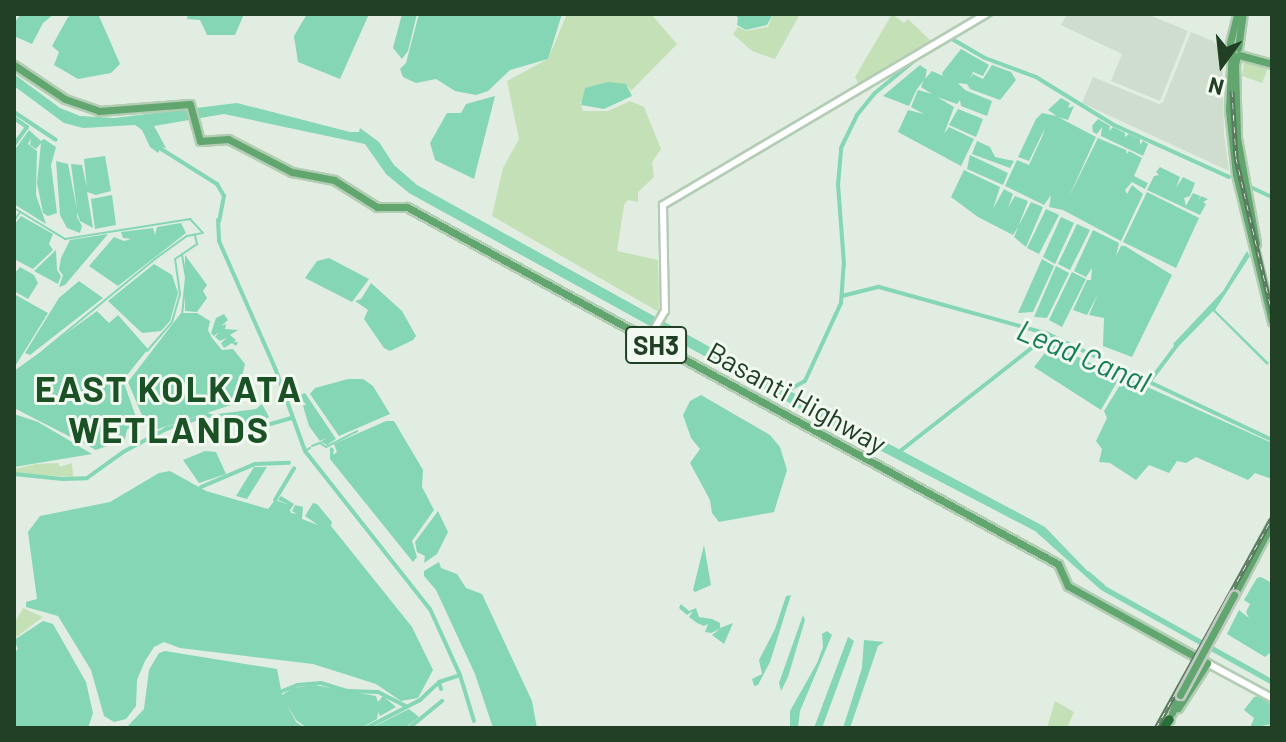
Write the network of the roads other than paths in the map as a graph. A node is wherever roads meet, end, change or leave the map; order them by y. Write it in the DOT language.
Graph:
graph roads {
  1 [pos="984,14"];
  2 [pos="1240,14"];
  3 [pos="1236,52"];
  4 [pos="1250,56"];
  5 [pos="1272,63"];
  6 [pos="14,65"];
  7 [pos="1235,67"];
  8 [pos="1252,237"];
  9 [pos="1272,312"];
  10 [pos="1272,322"];
  11 [pos="648,340"];
  12 [pos="1272,523"];
  13 [pos="1272,530"];
  14 [pos="1235,596"];
  15 [pos="1198,658"];
  16 [pos="1207,663"];
  17 [pos="1272,698"];
  18 [pos="1168,721"];
  1 -- 11 [label="main road"];
  2 -- 3 [label="main road"];
  3 -- 4 [label="main road"];
  3 -- 5 [label="main road"];
  3 -- 7 [label="main road"];
  3 -- 8 [label="main road"];
  4 -- 5 [label="main road"];
  4 -- 7 [label="main road"];
  6 -- 11 [label="main road, Basanti Highway / SH3"];
  7 -- 8 [label="main road"];
  8 -- 9 [label="main road"];
  8 -- 10 [label="main road"];
  11 -- 15 [label="main road, Basanti Highway / SH3"];
  12 -- 14 [label="main road"];
  13 -- 14 [label="main road"];
  14 -- 18 [label="main road, bridge"];
  15 -- 16 [label="main road, SH3"];
  15 -- 18 [label="main road"];
  16 -- 17 [label="main road"];
  16 -- 18 [label="main road"];
}
